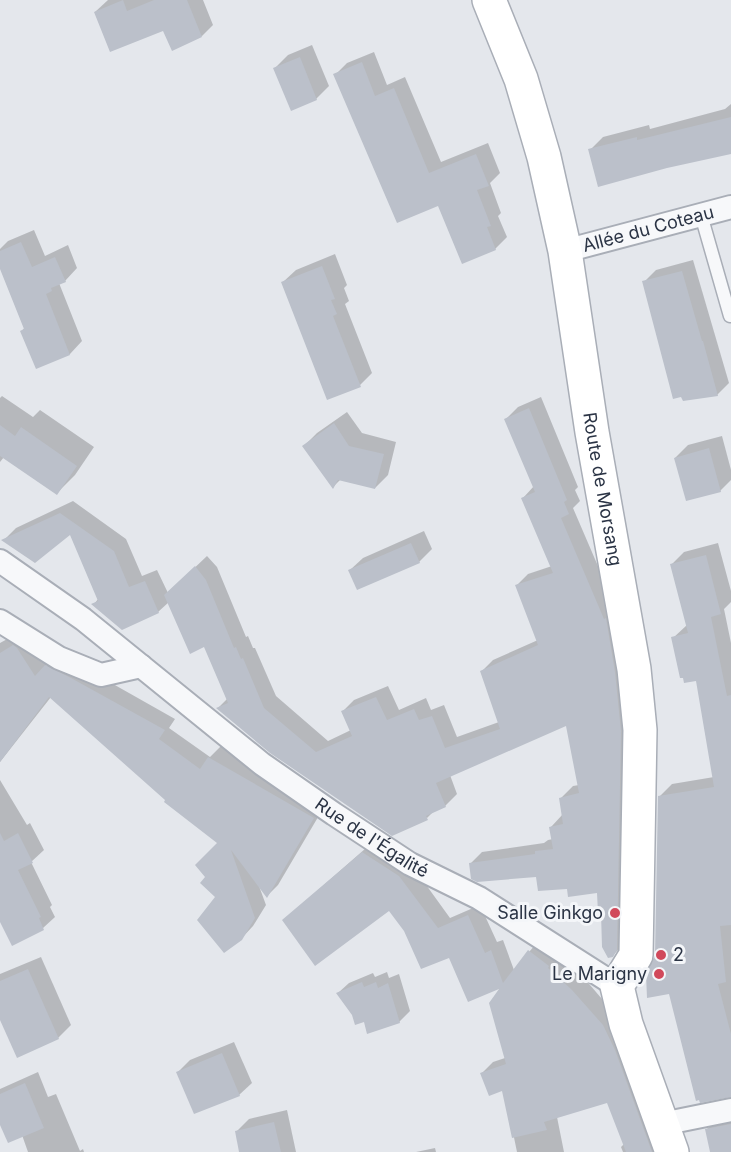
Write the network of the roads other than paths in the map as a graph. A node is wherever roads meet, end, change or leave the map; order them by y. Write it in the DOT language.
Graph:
graph roads {
  1 [pos="489,0"];
  2 [pos="731,207"];
  3 [pos="701,215"];
  4 [pos="565,251"];
  5 [pos="730,316"];
  6 [pos="0,561"];
  7 [pos="0,621"];
  8 [pos="141,666"];
  9 [pos="618,986"];
  10 [pos="731,1110"];
  11 [pos="667,1138"];
  1 -- 4 [label="street, Route de Morsang"];
  2 -- 3 [label="street, Allée du Coteau"];
  3 -- 4 [label="street, Allée du Coteau"];
  3 -- 5 [label="lane"];
  4 -- 9 [label="street, Route de Morsang"];
  6 -- 8 [label="street, Rue de l'Égalité"];
  7 -- 8 [label="street"];
  8 -- 9 [label="street, Rue de l'Égalité"];
  9 -- 11 [label="street"];
  10 -- 11 [label="street"];
}
